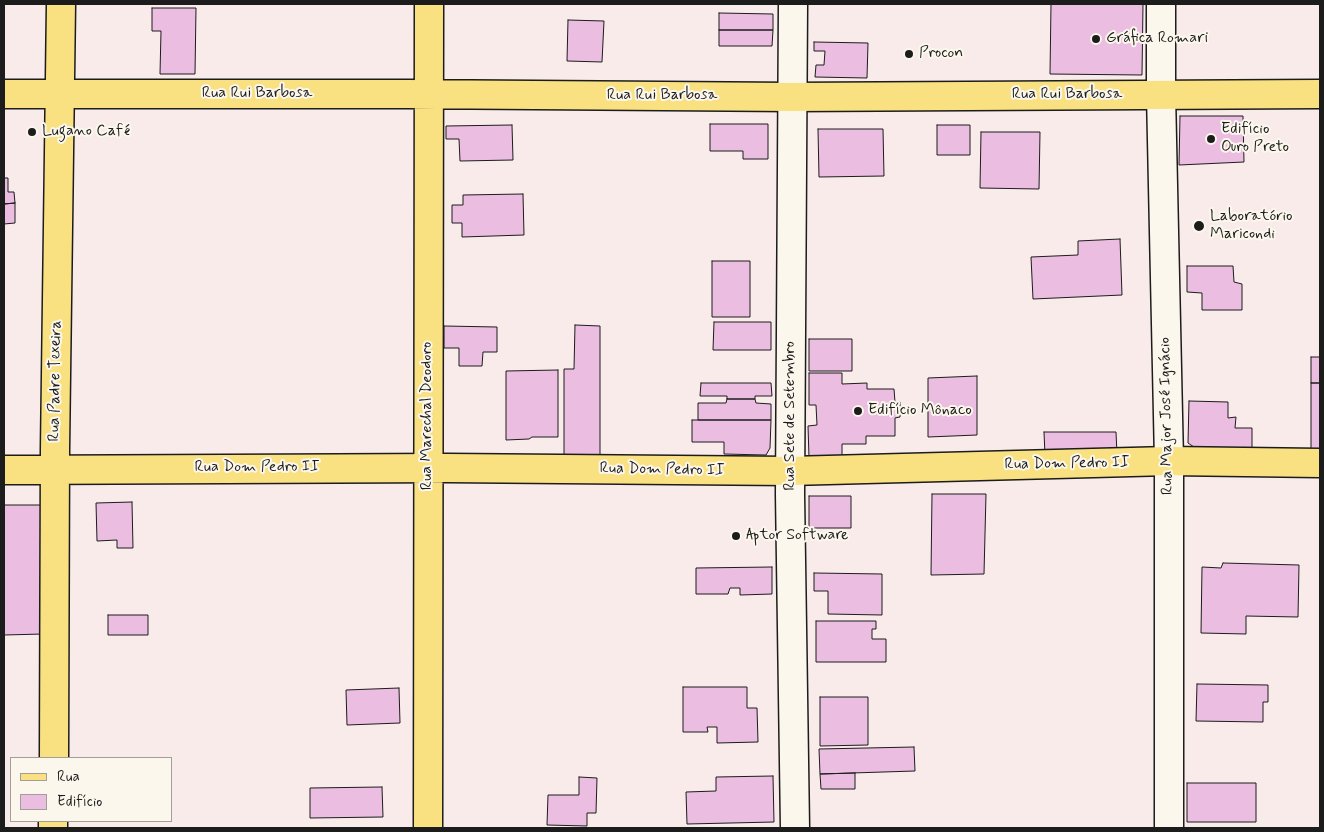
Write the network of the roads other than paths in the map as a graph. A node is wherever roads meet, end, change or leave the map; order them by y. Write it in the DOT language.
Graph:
graph roads {
  1 [pos="60,4"];
  2 [pos="429,4"];
  3 [pos="793,4"];
  4 [pos="1161,4"];
  5 [pos="4,94"];
  6 [pos="60,94"];
  7 [pos="428,94"];
  8 [pos="1161,94"];
  9 [pos="1320,94"];
  10 [pos="792,97"];
  11 [pos="1169,461"];
  12 [pos="1320,463"];
  13 [pos="428,468"];
  14 [pos="56,469"];
  15 [pos="4,470"];
  16 [pos="790,471"];
  17 [pos="54,757"];
  18 [pos="428,828"];
  19 [pos="795,828"];
  20 [pos="1169,828"];
  1 -- 6 [label="main road, Rua Padre Texeira"];
  2 -- 7 [label="main road, Rua Marechal Deodoro"];
  3 -- 10 [label="street, Rua Sete de Setembro"];
  4 -- 8 [label="street, Rua Major José Ignácio"];
  5 -- 6 [label="main road, Rua Rui Barbosa"];
  6 -- 7 [label="main road, Rua Rui Barbosa"];
  6 -- 14 [label="main road, Rua Padre Texeira"];
  7 -- 10 [label="main road, Rua Rui Barbosa"];
  7 -- 13 [label="main road, Rua Marechal Deodoro"];
  8 -- 9 [label="main road, Rua Rui Barbosa"];
  8 -- 10 [label="main road, Rua Rui Barbosa"];
  8 -- 11 [label="street, Rua Major José Ignácio"];
  10 -- 16 [label="street, Rua Sete de Setembro"];
  11 -- 12 [label="main road, Rua Dom Pedro II"];
  11 -- 16 [label="main road, Rua Dom Pedro II"];
  11 -- 20 [label="street, Rua Major José Ignácio"];
  13 -- 14 [label="main road, Rua Dom Pedro II"];
  13 -- 16 [label="main road, Rua Dom Pedro II"];
  13 -- 18 [label="main road, Rua Marechal Deodoro"];
  14 -- 15 [label="main road, Rua Dom Pedro II"];
  14 -- 17 [label="main road, Rua Padre Texeira"];
  16 -- 19 [label="street, Rua Sete de Setembro"];
}
